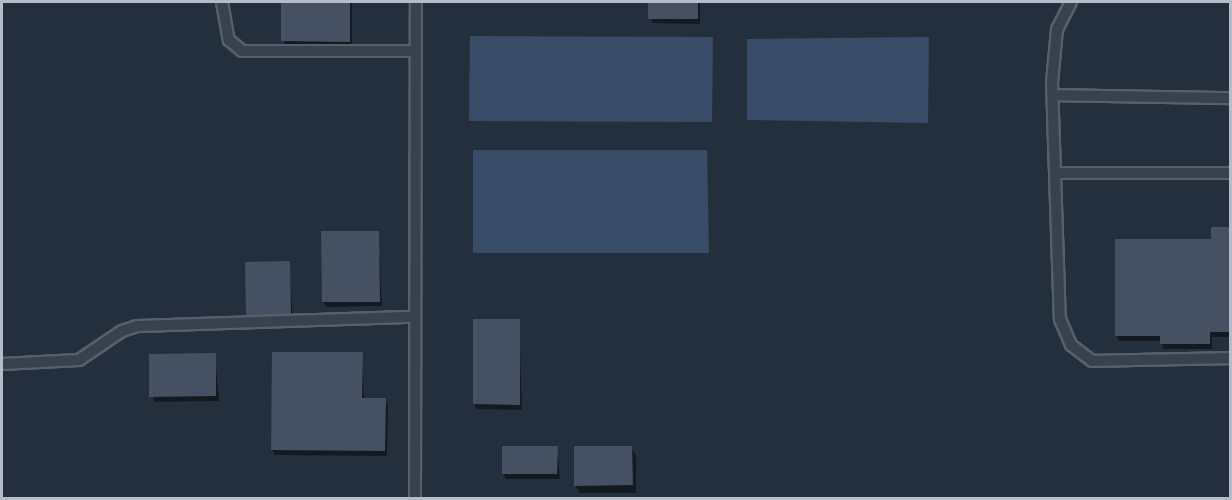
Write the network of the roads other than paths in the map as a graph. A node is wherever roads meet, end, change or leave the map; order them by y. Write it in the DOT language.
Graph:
graph roads {
  1 [pos="222,2"];
  2 [pos="417,2"];
  3 [pos="1071,2"];
  4 [pos="416,51"];
  5 [pos="1053,95"];
  6 [pos="1230,98"];
  7 [pos="1056,173"];
  8 [pos="1230,173"];
  9 [pos="415,317"];
  10 [pos="1230,358"];
  11 [pos="2,364"];
  12 [pos="415,498"];
  1 -- 4 [label="lane"];
  2 -- 4 [label="lane"];
  3 -- 5 [label="lane"];
  4 -- 9 [label="lane"];
  5 -- 6 [label="lane"];
  5 -- 7 [label="lane"];
  7 -- 8 [label="lane"];
  7 -- 10 [label="lane"];
  9 -- 11 [label="lane"];
  9 -- 12 [label="lane"];
}
